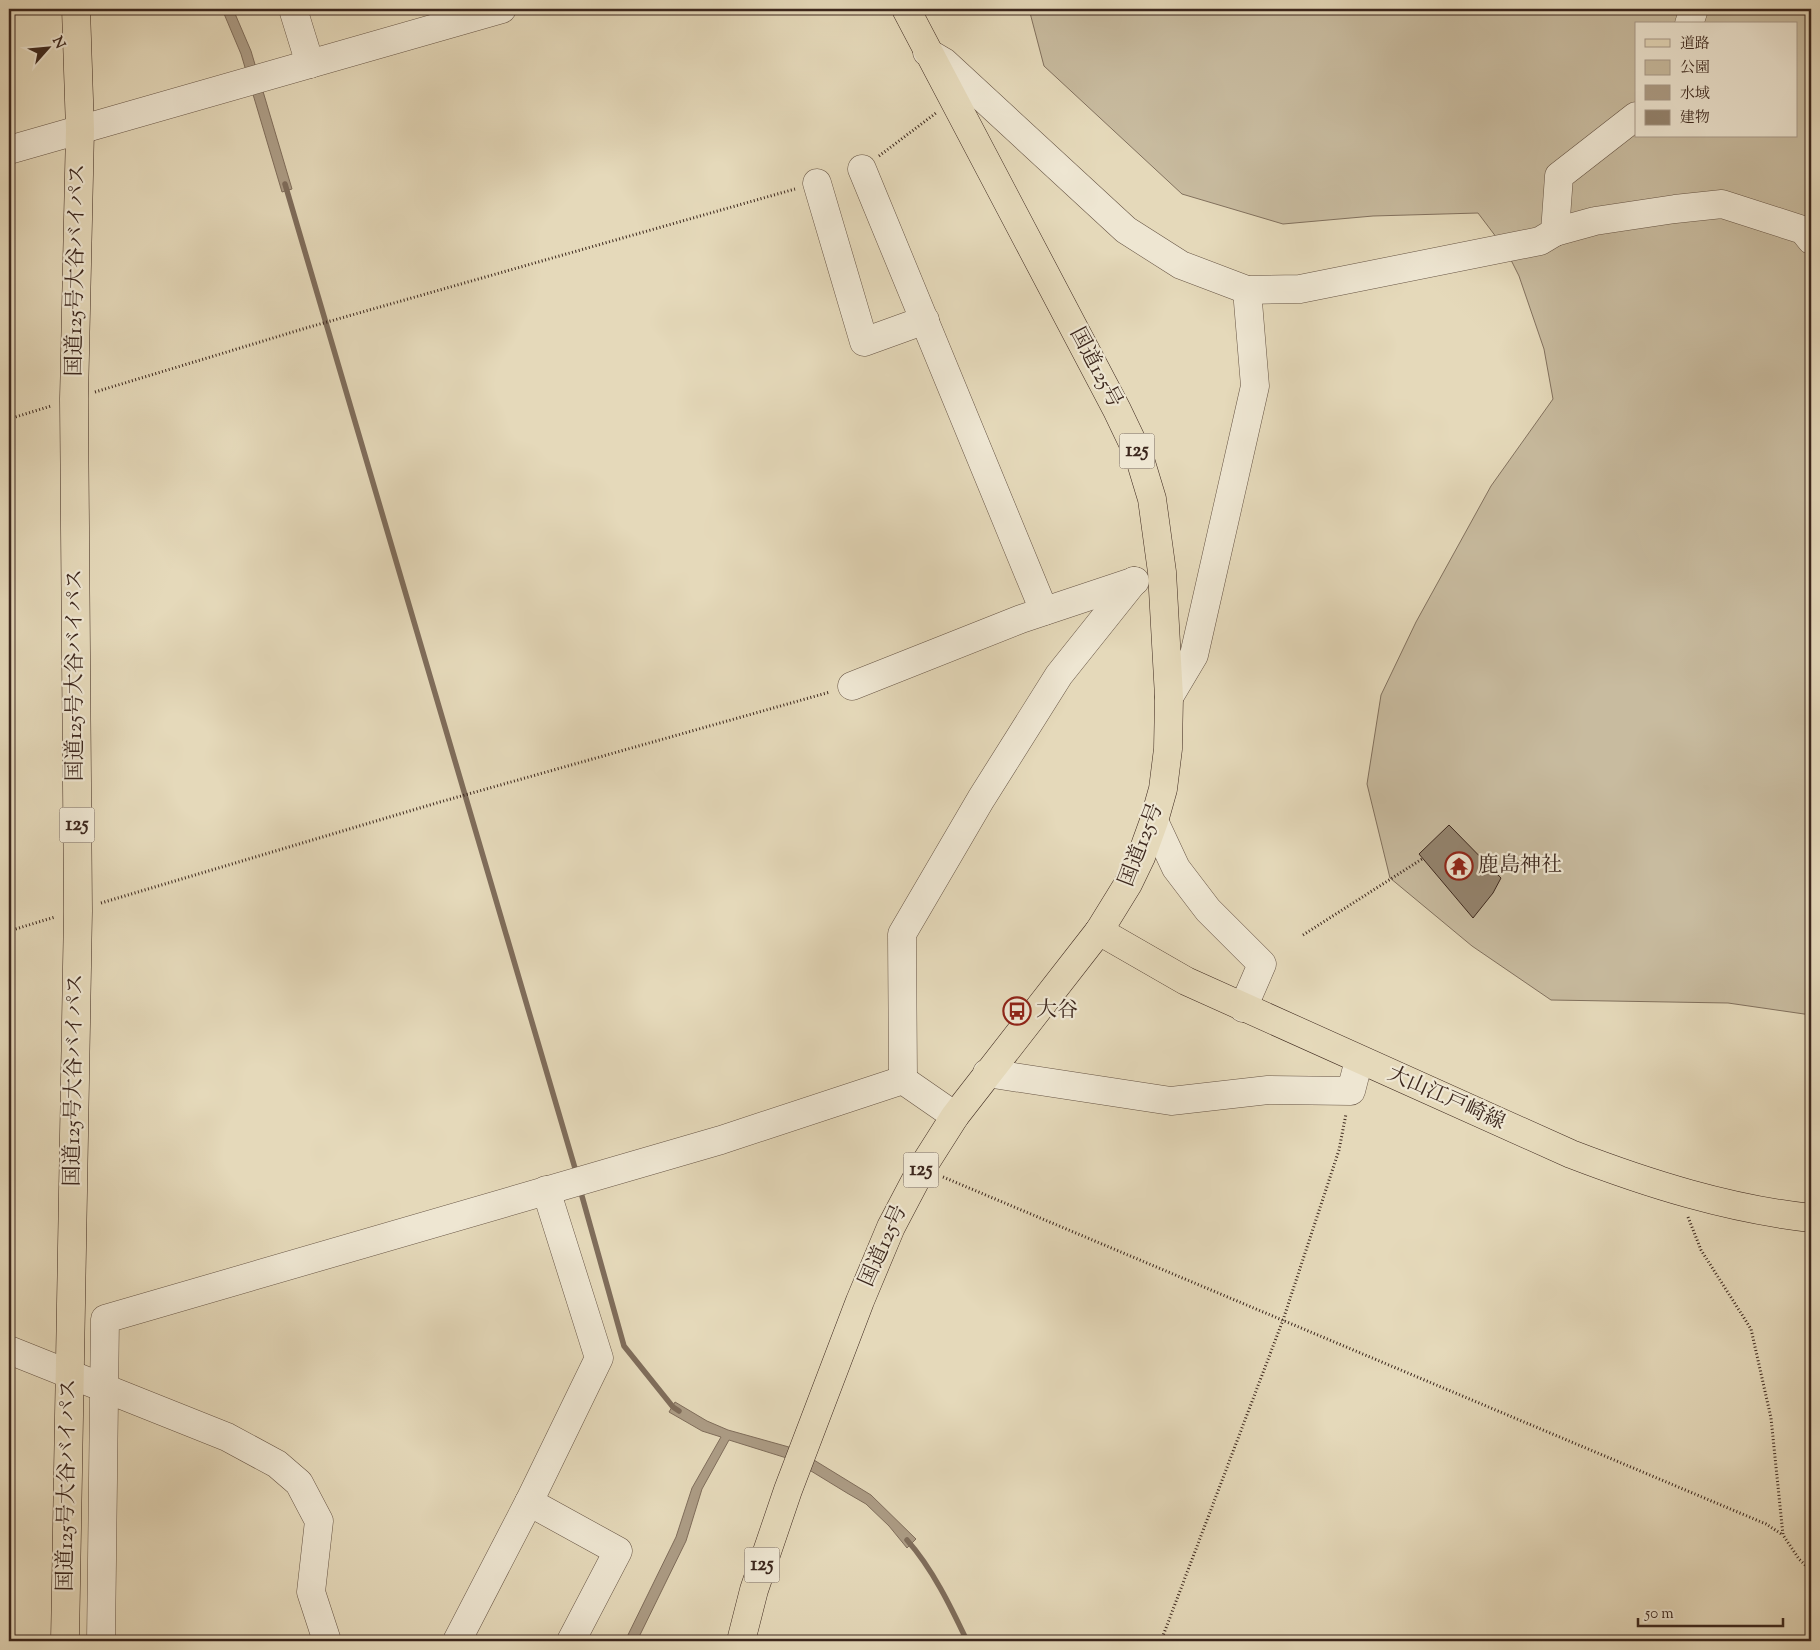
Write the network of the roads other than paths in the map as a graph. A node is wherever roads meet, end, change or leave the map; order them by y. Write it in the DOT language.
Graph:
graph roads {
  1 [pos="76,9"];
  2 [pos="293,9"];
  3 [pos="502,9"];
  4 [pos="906,9"];
  5 [pos="1694,9"];
  6 [pos="1690,22"];
  7 [pos="927,52"];
  8 [pos="310,64"];
  9 [pos="1635,117"];
  10 [pos="80,130"];
  11 [pos="9,150"];
  12 [pos="862,168"];
  13 [pos="817,183"];
  14 [pos="1555,232"];
  15 [pos="1811,240"];
  16 [pos="1247,290"];
  17 [pos="925,320"];
  18 [pos="1162,572"];
  19 [pos="1134,581"];
  20 [pos="1044,611"];
  21 [pos="852,686"];
  22 [pos="1169,697"];
  23 [pos="1154,821"];
  24 [pos="1099,931"];
  25 [pos="1244,1008"];
  26 [pos="1360,1060"];
  27 [pos="987,1073"];
  28 [pos="903,1080"];
  29 [pos="954,1116"];
  30 [pos="552,1188"];
  31 [pos="1811,1218"];
  32 [pos="9,1350"];
  33 [pos="71,1375"];
  34 [pos="105,1389"];
  35 [pos="529,1502"];
  36 [pos="65,1641"];
  37 [pos="101,1641"];
  38 [pos="327,1641"];
  39 [pos="457,1641"];
  40 [pos="571,1641"];
  41 [pos="741,1641"];
  1 -- 10 [label="main road, 国道125号大谷バイパス / 125"];
  2 -- 8 [label="street"];
  3 -- 8 [label="street"];
  4 -- 7 [label="main road, 国道125号 / 125"];
  5 -- 6 [label="street"];
  7 -- 16 [label="street"];
  7 -- 18 [label="main road, 国道125号 / 125"];
  8 -- 10 [label="street"];
  9 -- 14 [label="street"];
  10 -- 11 [label="street"];
  10 -- 33 [label="main road, 国道125号大谷バイパス / 125"];
  12 -- 17 [label="street"];
  13 -- 17 [label="street"];
  14 -- 15 [label="street"];
  14 -- 16 [label="street"];
  16 -- 22 [label="street"];
  17 -- 20 [label="street"];
  18 -- 19 [label="street"];
  18 -- 22 [label="main road, 国道125号 / 125"];
  19 -- 20 [label="street"];
  19 -- 28 [label="street"];
  20 -- 21 [label="street"];
  22 -- 23 [label="main road, 国道125号 / 125"];
  23 -- 24 [label="main road, 国道125号 / 125"];
  23 -- 25 [label="street"];
  24 -- 25 [label="main road, 大山江戸崎線"];
  24 -- 27 [label="main road, 国道125号 / 125"];
  25 -- 26 [label="main road, 大山江戸崎線"];
  26 -- 27 [label="street"];
  26 -- 31 [label="main road, 大山江戸崎線"];
  27 -- 29 [label="main road, 国道125号 / 125"];
  28 -- 29 [label="street"];
  28 -- 30 [label="street"];
  29 -- 41 [label="main road, 国道125号 / 125"];
  30 -- 34 [label="street"];
  30 -- 35 [label="street"];
  32 -- 33 [label="street"];
  33 -- 34 [label="street"];
  33 -- 36 [label="main road, 国道125号大谷バイパス / 125"];
  34 -- 37 [label="street"];
  34 -- 38 [label="street"];
  35 -- 39 [label="street"];
  35 -- 40 [label="street"];
}
